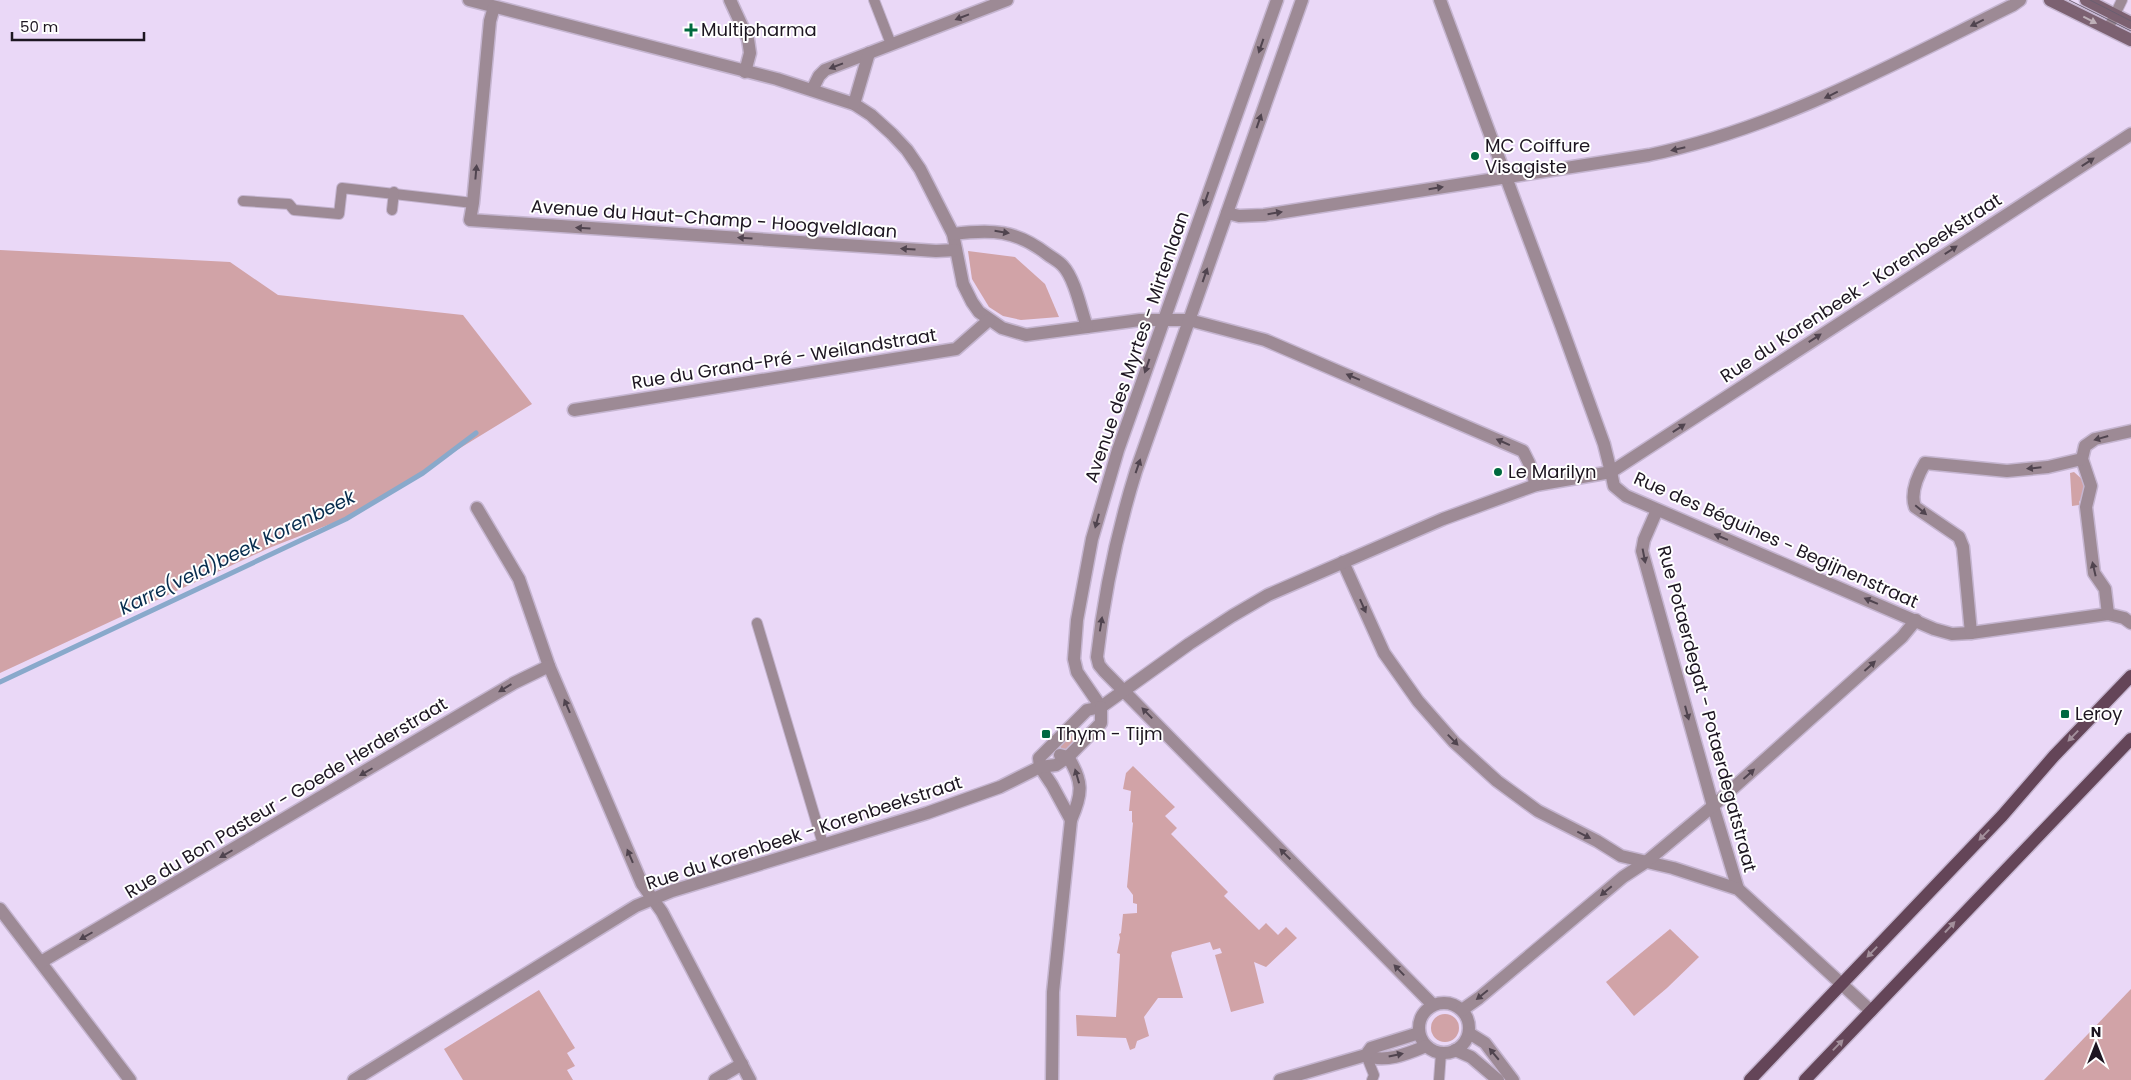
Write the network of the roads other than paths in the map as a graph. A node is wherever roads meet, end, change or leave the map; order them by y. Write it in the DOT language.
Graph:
graph roads {
  1 [pos="469,0"];
  2 [pos="730,0"];
  3 [pos="874,0"];
  4 [pos="1007,0"];
  5 [pos="1277,0"];
  6 [pos="1302,0"];
  7 [pos="1440,0"];
  8 [pos="2020,0"];
  9 [pos="2050,0"];
  10 [pos="2086,0"];
  11 [pos="2122,0"];
  12 [pos="494,7"];
  13 [pos="2115,15"];
  14 [pos="2131,23"];
  15 [pos="2108,29"];
  16 [pos="2131,40"];
  17 [pos="892,44"];
  18 [pos="870,53"];
  19 [pos="745,72"];
  20 [pos="812,90"];
  21 [pos="854,104"];
  22 [pos="2131,134"];
  23 [pos="1508,178"];
  24 [pos="394,192"];
  25 [pos="243,201"];
  26 [pos="473,203"];
  27 [pos="392,210"];
  28 [pos="1227,213"];
  29 [pos="953,234"];
  30 [pos="956,250"];
  31 [pos="989,320"];
  32 [pos="1163,320"];
  33 [pos="1189,320"];
  34 [pos="1087,327"];
  35 [pos="574,410"];
  36 [pos="2131,431"];
  37 [pos="2082,459"];
  38 [pos="1611,472"];
  39 [pos="1536,485"];
  40 [pos="477,508"];
  41 [pos="1656,510"];
  42 [pos="1343,562"];
  43 [pos="2108,614"];
  44 [pos="1916,620"];
  45 [pos="757,623"];
  46 [pos="2131,623"];
  47 [pos="1971,633"];
  48 [pos="549,666"];
  49 [pos="2131,676"];
  50 [pos="1125,691"];
  51 [pos="1101,707"];
  52 [pos="2131,739"];
  53 [pos="1045,751"];
  54 [pos="1068,757"];
  55 [pos="1040,767"];
  56 [pos="1713,806"];
  57 [pos="1071,820"];
  58 [pos="823,844"];
  59 [pos="1646,862"];
  60 [pos="1738,890"];
  61 [pos="653,899"];
  62 [pos="0,909"];
  63 [pos="41,962"];
  64 [pos="1842,984"];
  65 [pos="1433,1005"];
  66 [pos="1462,1010"];
  67 [pos="1872,1010"];
  68 [pos="1419,1033"];
  69 [pos="1469,1033"];
  70 [pos="1426,1046"];
  71 [pos="1455,1050"];
  72 [pos="1441,1053"];
  73 [pos="1366,1055"];
  74 [pos="742,1064"];
  75 [pos="130,1080"];
  76 [pos="354,1080"];
  77 [pos="715,1080"];
  78 [pos="750,1080"];
  79 [pos="1052,1080"];
  80 [pos="1280,1080"];
  81 [pos="1372,1080"];
  82 [pos="1439,1080"];
  83 [pos="1498,1080"];
  84 [pos="1513,1080"];
  85 [pos="1750,1080"];
  86 [pos="1805,1080"];
  1 -- 12 [label="street"];
  2 -- 19 [label="street"];
  3 -- 17 [label="lane"];
  4 -- 17 [label="street, one-way"];
  5 -- 32 [label="street, Avenue des Myrtes - Mirtenlaan, one-way"];
  28 -- 6 [label="street, one-way"];
  7 -- 23 [label="street"];
  8 -- 23 [label="street, one-way"];
  9 -- 15 [label="main road, one-way"];
  10 -- 13 [label="main road"];
  11 -- 13 [label="lane"];
  12 -- 19 [label="street"];
  26 -- 12 [label="street, one-way"];
  13 -- 14 [label="main road"];
  13 -- 15 [label="lane"];
  15 -- 16 [label="main road"];
  17 -- 18 [label="street"];
  18 -- 20 [label="street, one-way"];
  18 -- 21 [label="street"];
  19 -- 20 [label="street"];
  20 -- 21 [label="street"];
  21 -- 29 [label="street"];
  38 -- 22 [label="street, Rue du Korenbeek - Korenbeekstraat, one-way"];
  28 -- 23 [label="street, one-way"];
  23 -- 38 [label="street"];
  24 -- 25 [label="lane"];
  24 -- 26 [label="lane"];
  24 -- 27 [label="lane"];
  30 -- 26 [label="street, Avenue du Haut-Champ - Hoogveldlaan, one-way"];
  33 -- 28 [label="street, one-way"];
  29 -- 30 [label="street"];
  29 -- 34 [label="street, one-way"];
  30 -- 31 [label="street"];
  31 -- 34 [label="street"];
  31 -- 35 [label="street, Rue du Grand-Pré - Weilandstraat"];
  32 -- 33 [label="street"];
  32 -- 34 [label="street"];
  32 -- 51 [label="street, Avenue des Myrtes - Mirtenlaan, one-way"];
  39 -- 33 [label="street, one-way"];
  50 -- 33 [label="street, one-way"];
  36 -- 37 [label="street, one-way"];
  43 -- 37 [label="street, one-way"];
  37 -- 47 [label="street, one-way"];
  38 -- 39 [label="street, Rue des Béguines - Begijnenstraat"];
  38 -- 41 [label="street, Rue des Béguines - Begijnenstraat"];
  39 -- 42 [label="street"];
  40 -- 48 [label="street"];
  44 -- 41 [label="street, Rue des Béguines - Begijnenstraat, one-way"];
  41 -- 56 [label="street, Rue Potaerdegat - Potaerdegatstraat, one-way"];
  42 -- 50 [label="street"];
  42 -- 59 [label="street, one-way"];
  43 -- 46 [label="street, Rue des Béguines - Begijnenstraat"];
  43 -- 47 [label="street, Rue des Béguines - Begijnenstraat"];
  44 -- 47 [label="street, Rue des Béguines - Begijnenstraat"];
  56 -- 44 [label="street, one-way"];
  45 -- 58 [label="lane"];
  61 -- 48 [label="street, one-way"];
  48 -- 63 [label="street, Rue du Bon Pasteur - Goede Herderstraat, one-way"];
  49 -- 64 [label="main road, one-way"];
  50 -- 51 [label="street"];
  65 -- 50 [label="street, one-way"];
  51 -- 53 [label="street"];
  51 -- 54 [label="street, Rue du Korenbeek - Korenbeekstraat"];
  67 -- 52 [label="main road, one-way"];
  53 -- 54 [label="street"];
  53 -- 55 [label="street"];
  54 -- 55 [label="street, Rue du Korenbeek - Korenbeekstraat"];
  57 -- 54 [label="street, one-way"];
  55 -- 57 [label="street"];
  55 -- 58 [label="street, Rue du Korenbeek - Korenbeekstraat"];
  56 -- 59 [label="street"];
  56 -- 60 [label="street, Rue Potaerdegat - Potaerdegatstraat"];
  57 -- 79 [label="street"];
  58 -- 61 [label="street, Rue du Korenbeek - Korenbeekstraat"];
  59 -- 60 [label="street"];
  59 -- 66 [label="street, one-way"];
  60 -- 64 [label="street"];
  61 -- 74 [label="street"];
  61 -- 76 [label="street, Rue du Korenbeek - Korenbeekstraat"];
  62 -- 63 [label="street"];
  63 -- 75 [label="street"];
  64 -- 67 [label="street"];
  64 -- 85 [label="main road"];
  65 -- 66 [label="street"];
  65 -- 68 [label="street"];
  66 -- 69 [label="street"];
  86 -- 67 [label="main road, one-way"];
  68 -- 70 [label="street"];
  68 -- 73 [label="street"];
  69 -- 71 [label="street"];
  84 -- 69 [label="street, one-way"];
  70 -- 72 [label="street"];
  73 -- 70 [label="street, one-way"];
  71 -- 72 [label="street"];
  71 -- 83 [label="street"];
  72 -- 82 [label="lane"];
  73 -- 80 [label="street"];
  73 -- 81 [label="lane"];
  74 -- 77 [label="street"];
  74 -- 78 [label="street"];
}
